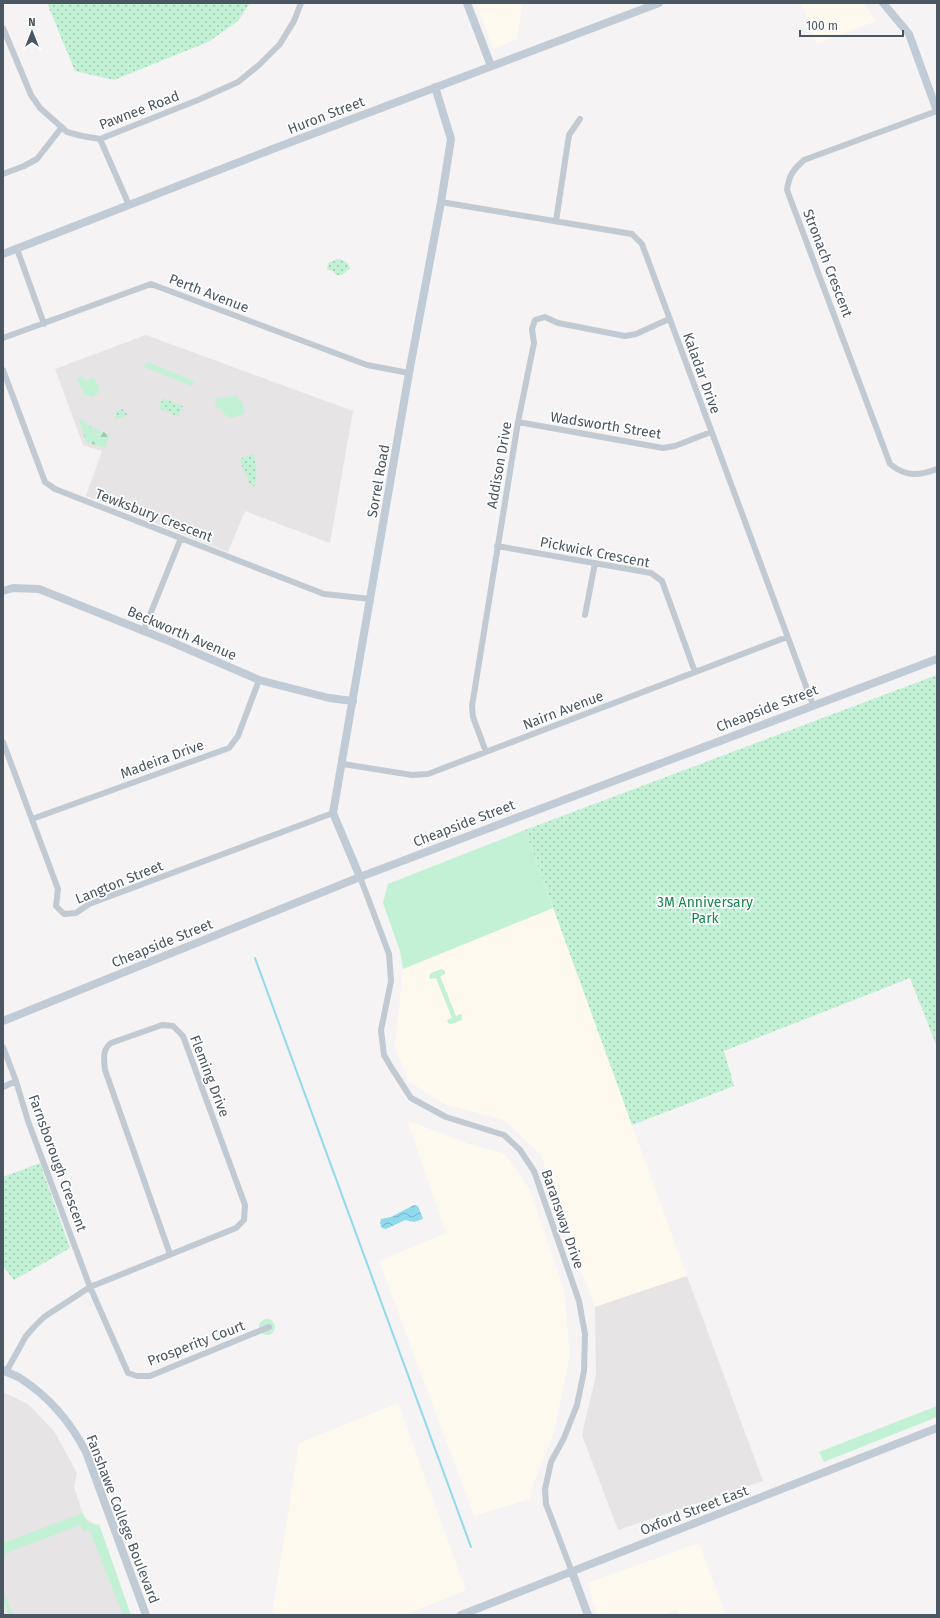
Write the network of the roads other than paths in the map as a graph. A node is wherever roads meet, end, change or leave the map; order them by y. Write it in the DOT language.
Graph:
graph roads {
  1 [pos="301,3"];
  2 [pos="467,3"];
  3 [pos="659,3"];
  4 [pos="883,3"];
  5 [pos="3,28"];
  6 [pos="491,66"];
  7 [pos="436,87"];
  8 [pos="937,111"];
  9 [pos="580,119"];
  10 [pos="62,127"];
  11 [pos="100,139"];
  12 [pos="3,174"];
  13 [pos="441,202"];
  14 [pos="129,205"];
  15 [pos="556,221"];
  16 [pos="17,249"];
  17 [pos="3,254"];
  18 [pos="670,319"];
  19 [pos="44,324"];
  20 [pos="3,338"];
  21 [pos="3,370"];
  22 [pos="409,373"];
  23 [pos="518,422"];
  24 [pos="711,432"];
  25 [pos="937,469"];
  26 [pos="181,538"];
  27 [pos="498,546"];
  28 [pos="595,563"];
  29 [pos="3,592"];
  30 [pos="371,599"];
  31 [pos="585,615"];
  32 [pos="143,632"];
  33 [pos="787,637"];
  34 [pos="937,659"];
  35 [pos="695,672"];
  36 [pos="259,680"];
  37 [pos="353,701"];
  38 [pos="813,705"];
  39 [pos="3,742"];
  40 [pos="486,752"];
  41 [pos="343,764"];
  42 [pos="333,813"];
  43 [pos="32,819"];
  44 [pos="360,877"];
  45 [pos="3,1021"];
  46 [pos="3,1047"];
  47 [pos="16,1081"];
  48 [pos="3,1087"];
  49 [pos="170,1254"];
  50 [pos="90,1287"];
  51 [pos="269,1327"];
  52 [pos="5,1371"];
  53 [pos="937,1428"];
  54 [pos="572,1572"];
  55 [pos="146,1615"];
  56 [pos="461,1615"];
  57 [pos="588,1615"];
  1 -- 11 [label="street, Pawnee Road"];
  2 -- 6 [label="street"];
  3 -- 6 [label="street, Huron Street"];
  4 -- 8 [label="street"];
  5 -- 10 [label="street, Pawnee Road"];
  6 -- 7 [label="street, Huron Street"];
  7 -- 13 [label="street, Sorrel Road"];
  7 -- 14 [label="street, Huron Street"];
  8 -- 25 [label="street, Stronach Crescent"];
  9 -- 15 [label="street"];
  10 -- 11 [label="street, Pawnee Road"];
  10 -- 12 [label="street"];
  11 -- 14 [label="street"];
  13 -- 15 [label="street, Kaladar Drive"];
  13 -- 22 [label="street, Sorrel Road"];
  14 -- 16 [label="street, Huron Street"];
  15 -- 18 [label="street, Kaladar Drive"];
  16 -- 17 [label="street, Huron Street"];
  16 -- 19 [label="street"];
  18 -- 23 [label="street, Addison Drive"];
  18 -- 24 [label="street, Kaladar Drive"];
  19 -- 20 [label="street, Perth Avenue"];
  19 -- 22 [label="street, Perth Avenue"];
  21 -- 26 [label="street, Tewksbury Crescent"];
  22 -- 30 [label="street, Sorrel Road"];
  23 -- 24 [label="street, Wadsworth Street"];
  23 -- 27 [label="street, Addison Drive"];
  24 -- 33 [label="street, Kaladar Drive"];
  26 -- 30 [label="street, Tewksbury Crescent"];
  26 -- 32 [label="street"];
  27 -- 28 [label="street, Pickwick Crescent"];
  27 -- 40 [label="street, Addison Drive"];
  28 -- 31 [label="street"];
  28 -- 35 [label="street, Pickwick Crescent"];
  29 -- 32 [label="street, Beckworth Avenue"];
  30 -- 37 [label="street, Sorrel Road"];
  32 -- 36 [label="street, Beckworth Avenue"];
  33 -- 35 [label="street, Nairn Avenue"];
  33 -- 38 [label="street, Kaladar Drive"];
  34 -- 38 [label="street, Cheapside Street"];
  35 -- 40 [label="street, Nairn Avenue"];
  36 -- 37 [label="street, Beckworth Avenue"];
  36 -- 43 [label="street, Madeira Drive"];
  37 -- 41 [label="street, Sorrel Road"];
  38 -- 44 [label="street, Cheapside Street"];
  39 -- 43 [label="street, Langton Street"];
  40 -- 41 [label="street, Nairn Avenue"];
  41 -- 42 [label="street, Sorrel Road"];
  42 -- 43 [label="street, Langton Street"];
  42 -- 44 [label="street"];
  44 -- 45 [label="street, Cheapside Street"];
  44 -- 54 [label="street, Baransway Drive"];
  46 -- 47 [label="street, Farnsborough Crescent"];
  47 -- 48 [label="street"];
  47 -- 50 [label="street, Farnsborough Crescent"];
  49 -- 49 [label="street, Fleming Drive"];
  49 -- 50 [label="street, Fleming Drive"];
  50 -- 51 [label="street, Prosperity Court"];
  50 -- 52 [label="street, Fleming Drive"];
  52 -- 55 [label="street, Fanshawe College Boulevard"];
  53 -- 54 [label="street, Oxford Street East"];
  54 -- 56 [label="street, Oxford Street East"];
  54 -- 57 [label="street"];
}
